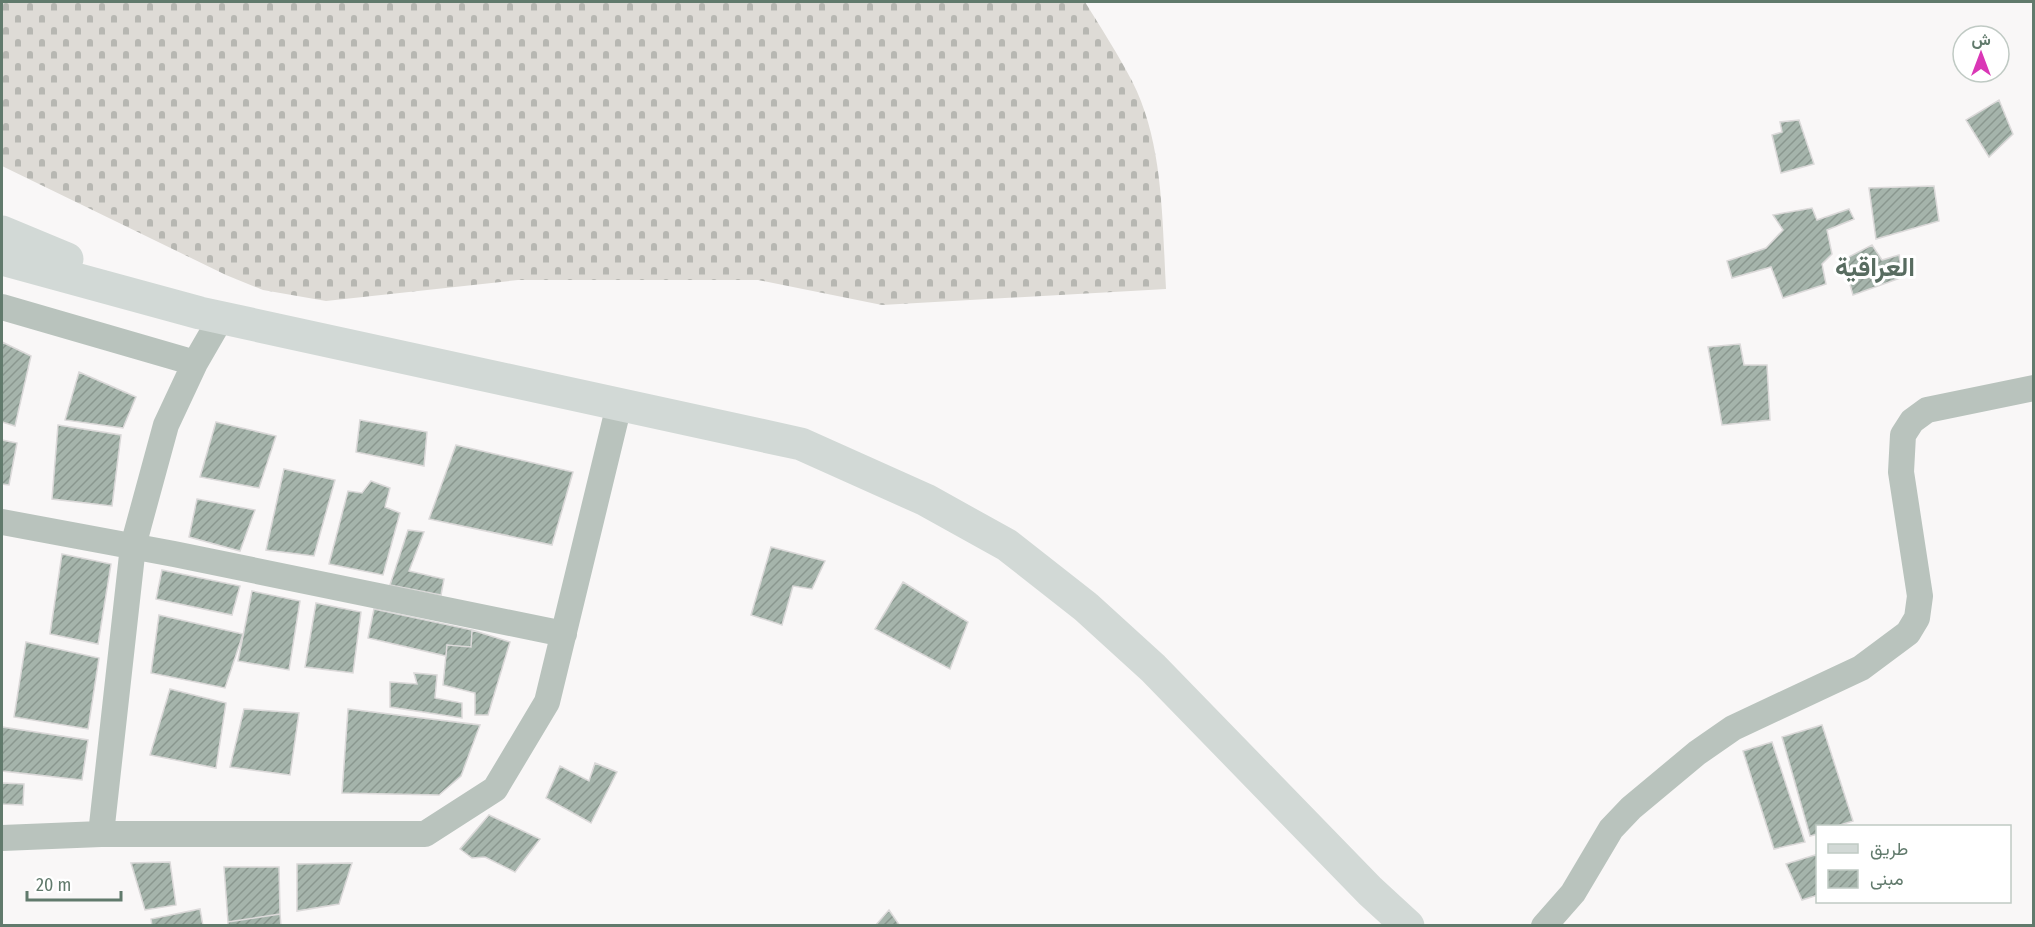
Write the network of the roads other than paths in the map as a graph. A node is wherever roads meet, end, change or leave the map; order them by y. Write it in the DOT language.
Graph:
graph roads {
  1 [pos="2,232"];
  2 [pos="2,259"];
  3 [pos="2,307"];
  4 [pos="210,316"];
  5 [pos="195,363"];
  6 [pos="2034,388"];
  7 [pos="619,405"];
  8 [pos="2,522"];
  9 [pos="133,546"];
  10 [pos="564,634"];
  11 [pos="101,834"];
  12 [pos="2,838"];
  13 [pos="1370,891"];
  14 [pos="1573,893"];
  15 [pos="1397,926"];
  16 [pos="1408,926"];
  17 [pos="1544,926"];
  18 [pos="1570,926"];
  1 -- 4 [label="main road"];
  2 -- 4 [label="main road"];
  3 -- 5 [label="street"];
  4 -- 5 [label="street"];
  4 -- 7 [label="main road"];
  5 -- 9 [label="street"];
  6 -- 14 [label="street"];
  7 -- 10 [label="street"];
  7 -- 13 [label="main road"];
  8 -- 9 [label="street"];
  9 -- 10 [label="street"];
  9 -- 11 [label="street"];
  10 -- 11 [label="street"];
  11 -- 12 [label="street"];
  13 -- 15 [label="main road"];
  13 -- 16 [label="main road"];
  14 -- 17 [label="street"];
  14 -- 18 [label="street"];
}
